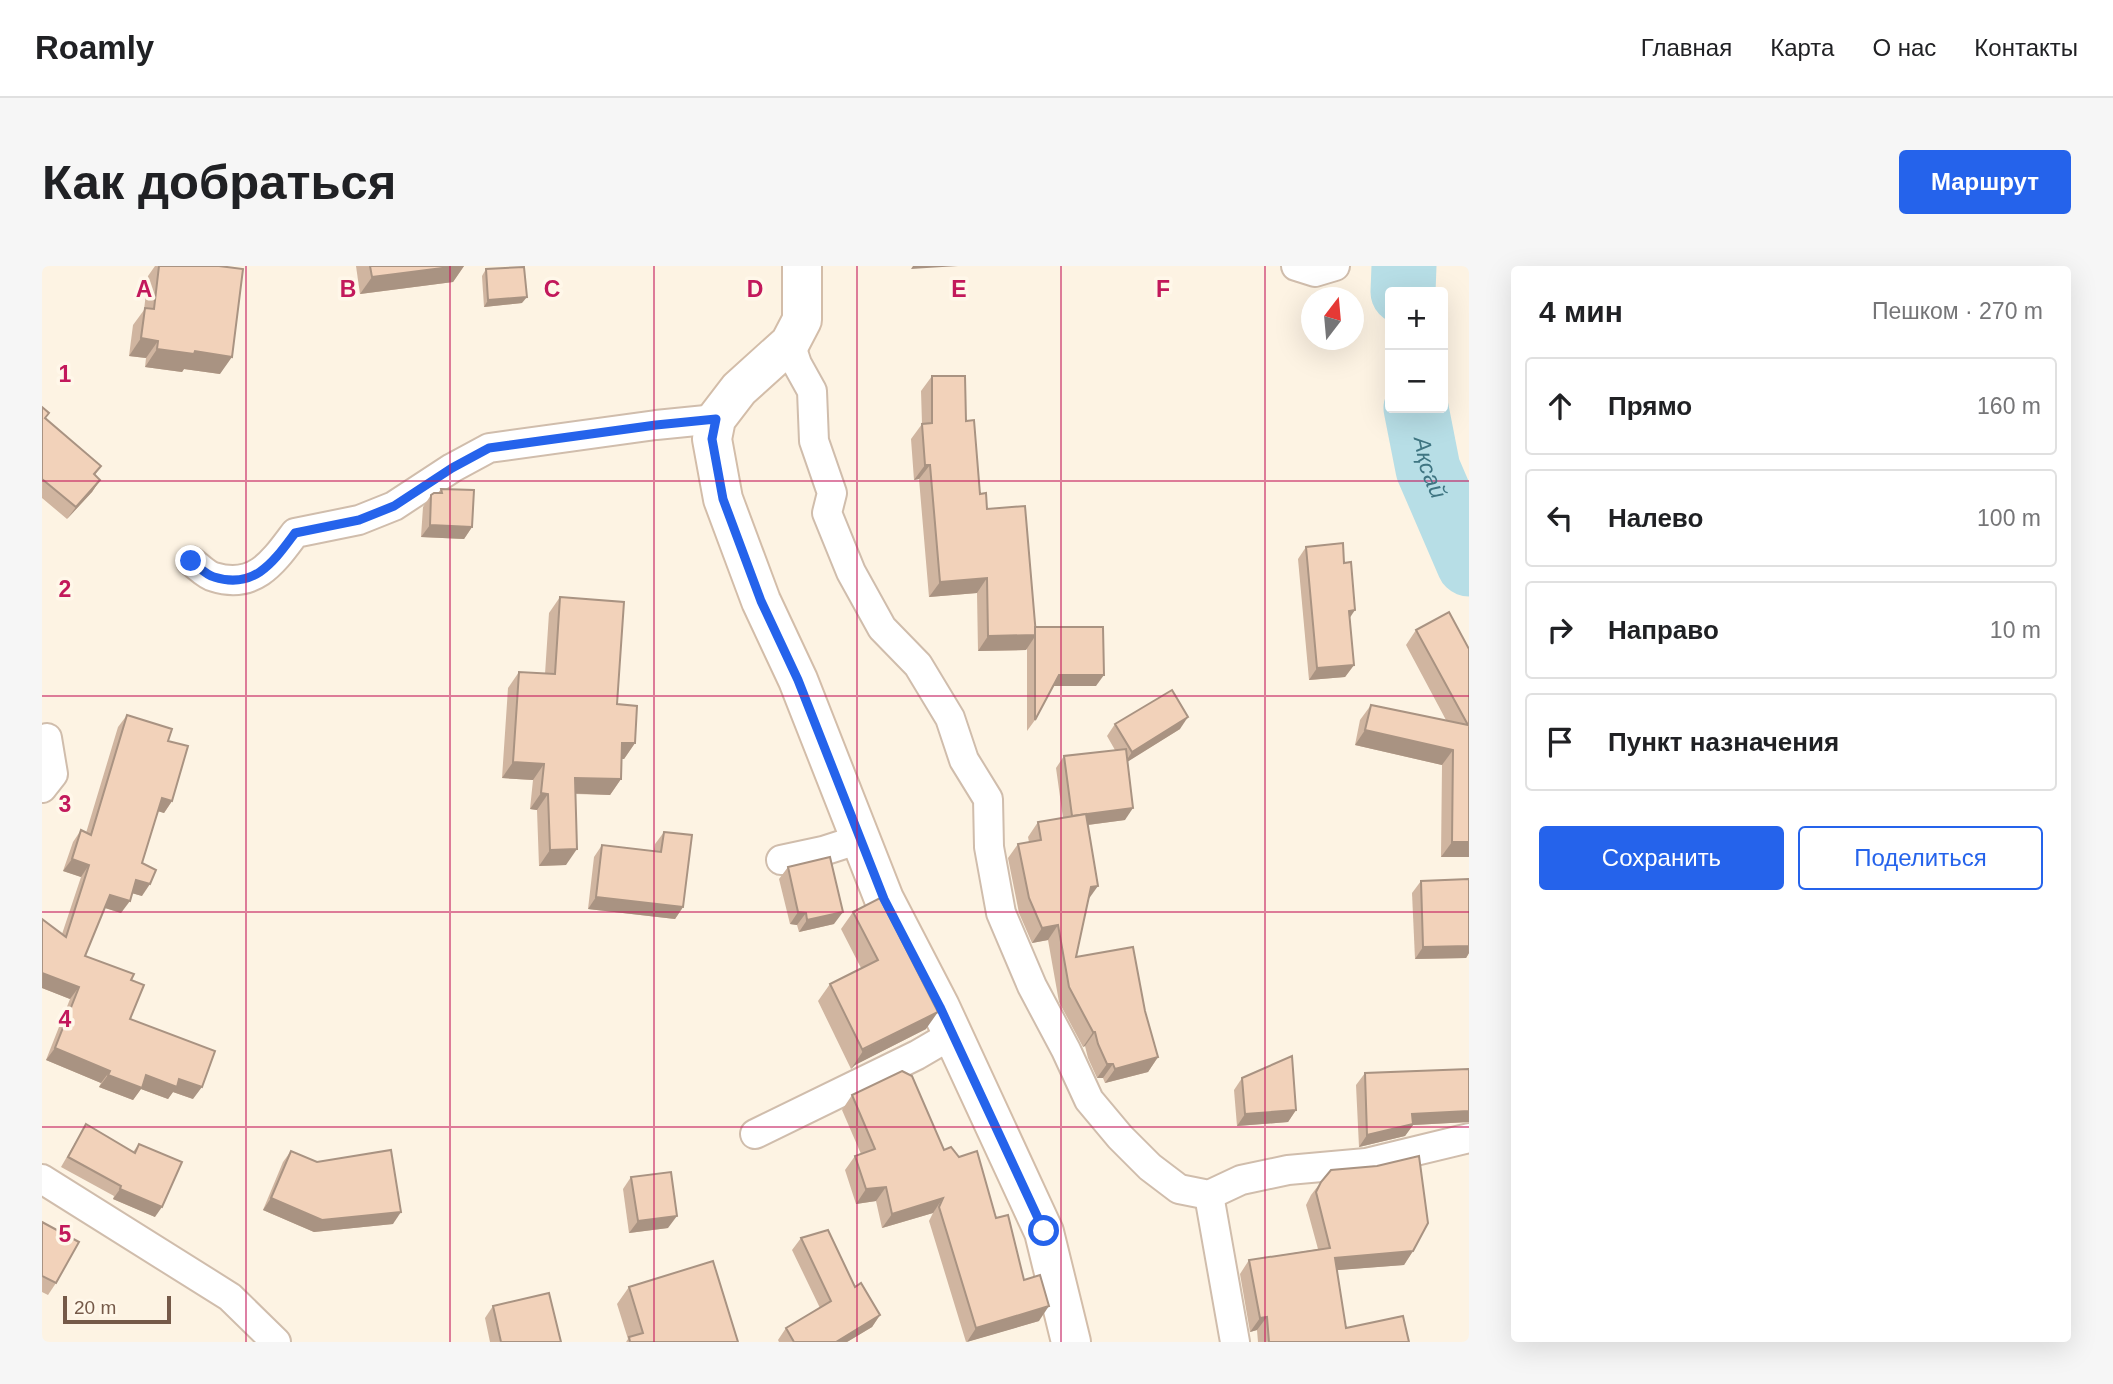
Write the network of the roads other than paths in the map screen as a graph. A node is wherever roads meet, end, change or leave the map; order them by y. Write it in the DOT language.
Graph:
graph roads {
  1 [pos="802,266"];
  2 [pos="1296,266"];
  3 [pos="1335,266"];
  4 [pos="790,343"];
  5 [pos="716,419"];
  6 [pos="191,561"];
  7 [pos="47,738"];
  8 [pos="42,788"];
  9 [pos="860,839"];
  10 [pos="781,860"];
  11 [pos="953,1034"];
  12 [pos="755,1133"];
  13 [pos="1469,1138"];
  14 [pos="42,1179"];
  15 [pos="1209,1195"];
  16 [pos="276,1342"];
  17 [pos="1071,1342"];
  18 [pos="1236,1342"];
  1 -- 4 [label="street"];
  2 -- 3 [label="street"];
  4 -- 5 [label="street"];
  4 -- 15 [label="street"];
  5 -- 6 [label="street"];
  5 -- 9 [label="street"];
  7 -- 8 [label="street"];
  9 -- 10 [label="street"];
  9 -- 11 [label="street"];
  11 -- 12 [label="street"];
  11 -- 17 [label="street"];
  13 -- 15 [label="street"];
  14 -- 16 [label="street"];
  15 -- 18 [label="street"];
}
